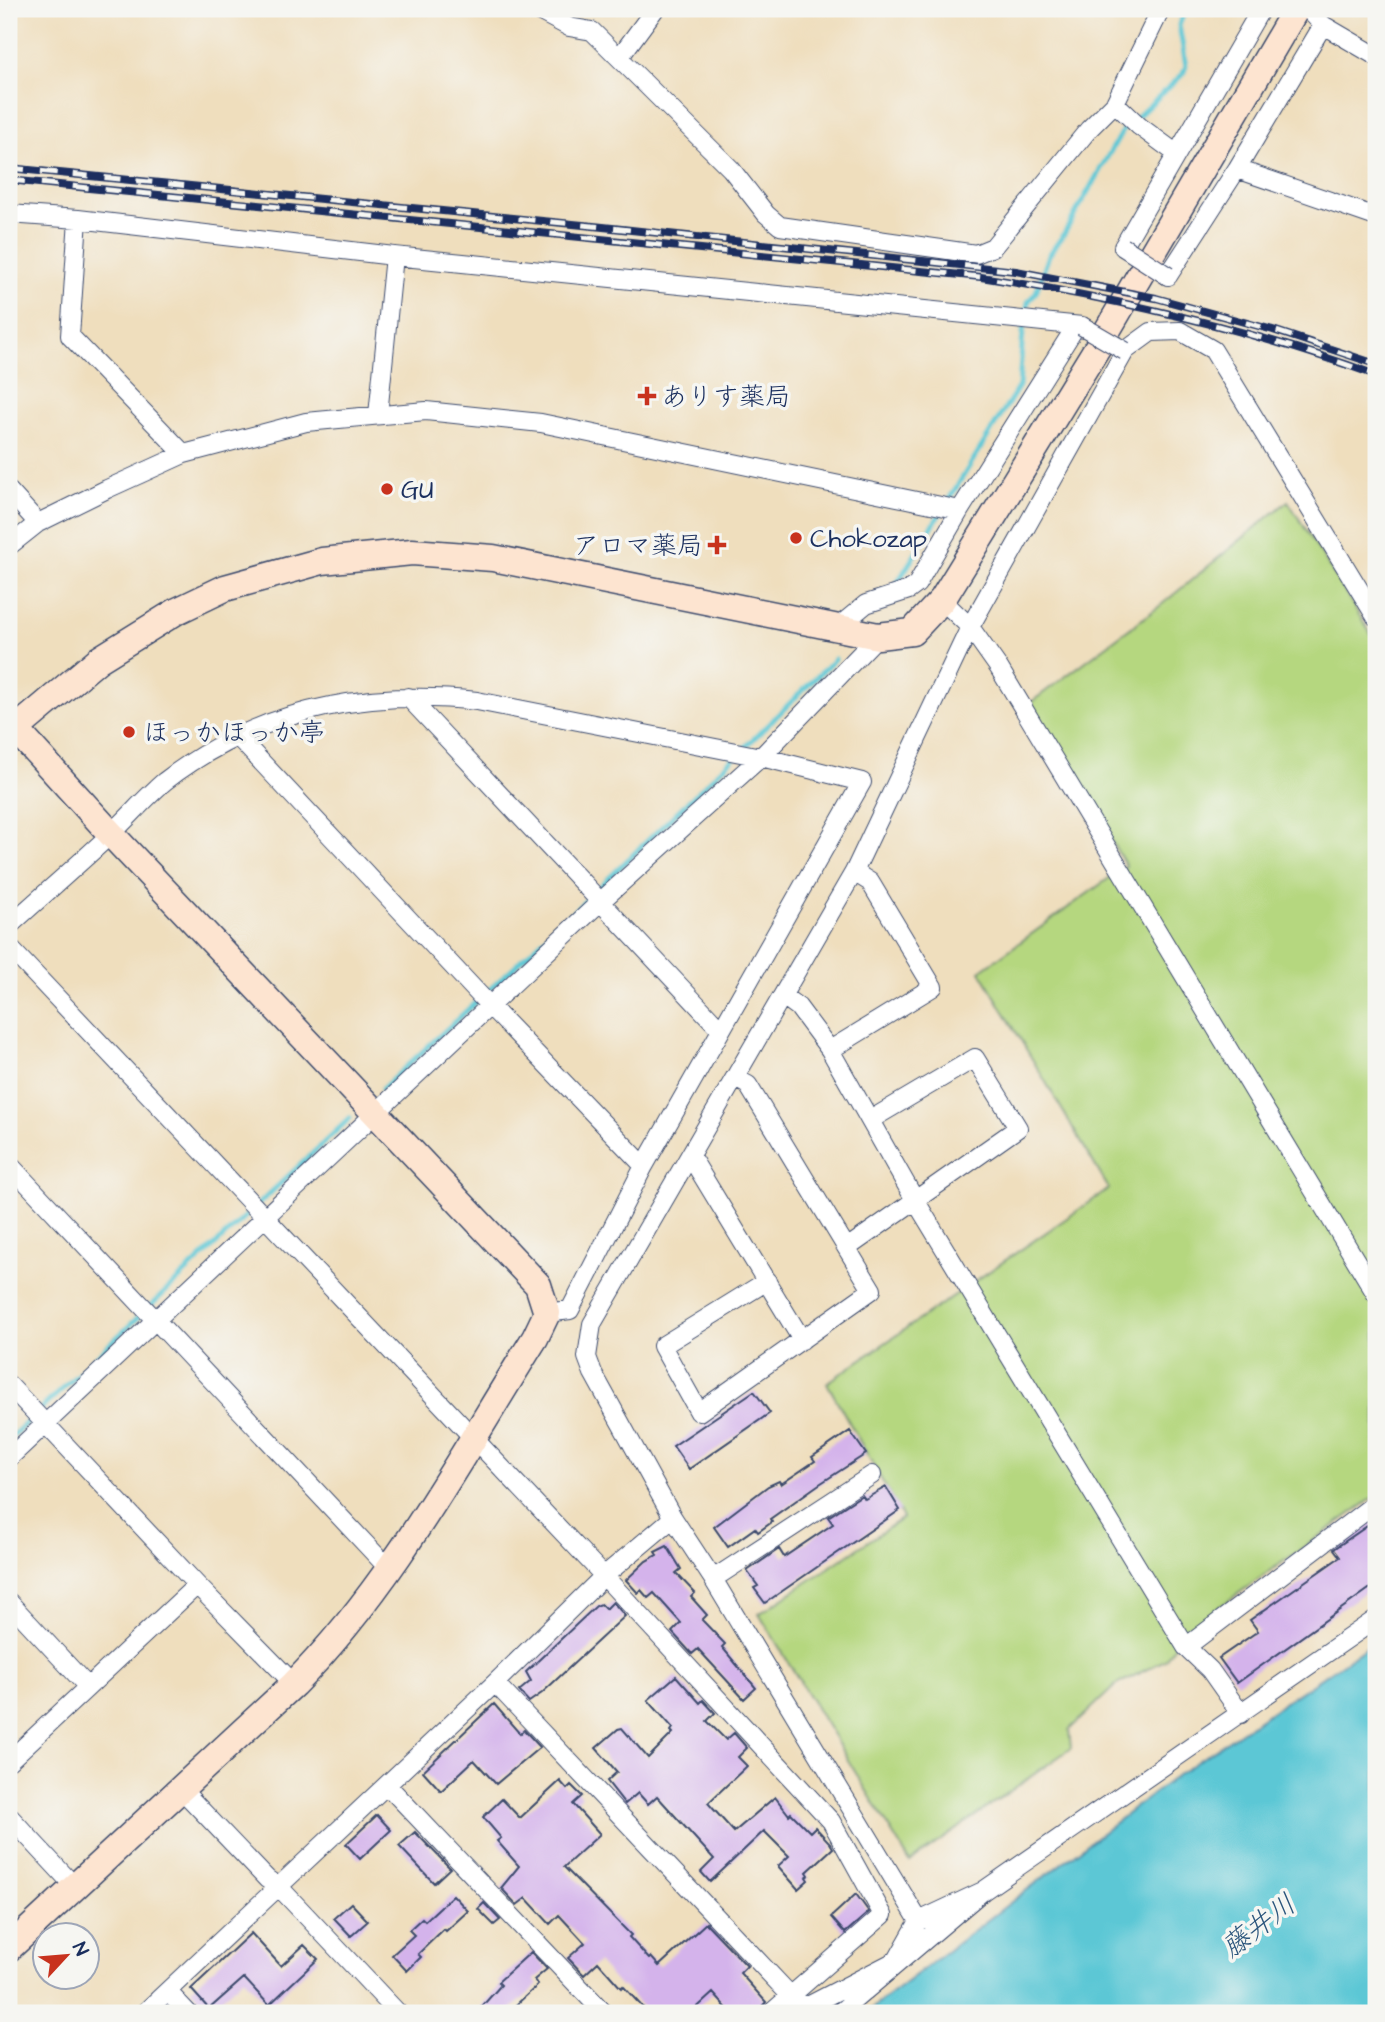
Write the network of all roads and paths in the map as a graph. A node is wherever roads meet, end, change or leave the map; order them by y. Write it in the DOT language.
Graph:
graph roads {
  1 [pos="535,9"];
  2 [pos="656,9"];
  3 [pos="1161,9"];
  4 [pos="1261,9"];
  5 [pos="1296,9"];
  6 [pos="1308,9"];
  7 [pos="1323,25"];
  8 [pos="1376,56"];
  9 [pos="619,58"];
  10 [pos="1127,114"];
  11 [pos="1177,154"];
  12 [pos="1237,169"];
  13 [pos="9,214"];
  14 [pos="1376,217"];
  15 [pos="78,219"];
  16 [pos="394,256"];
  17 [pos="1079,326"];
  18 [pos="1125,351"];
  19 [pos="378,415"];
  20 [pos="184,454"];
  21 [pos="9,491"];
  22 [pos="955,509"];
  23 [pos="38,523"];
  24 [pos="9,546"];
  25 [pos="942,600"];
  26 [pos="1376,617"];
  27 [pos="837,628"];
  28 [pos="970,628"];
  29 [pos="878,636"];
  30 [pos="408,697"];
  31 [pos="11,729"];
  32 [pos="239,738"];
  33 [pos="754,756"];
  34 [pos="111,834"];
  35 [pos="854,872"];
  36 [pos="594,897"];
  37 [pos="9,926"];
  38 [pos="9,947"];
  39 [pos="783,996"];
  40 [pos="484,999"];
  41 [pos="721,1030"];
  42 [pos="830,1050"];
  43 [pos="735,1079"];
  44 [pos="376,1112"];
  45 [pos="870,1121"];
  46 [pos="691,1157"];
  47 [pos="9,1164"];
  48 [pos="644,1166"];
  49 [pos="915,1200"];
  50 [pos="258,1211"];
  51 [pos="847,1248"];
  52 [pos="767,1281"];
  53 [pos="1376,1294"];
  54 [pos="558,1312"];
  55 [pos="149,1314"];
  56 [pos="592,1324"];
  57 [pos="802,1340"];
  58 [pos="9,1385"];
  59 [pos="39,1417"];
  60 [pos="472,1439"];
  61 [pos="9,1458"];
  62 [pos="872,1475"];
  63 [pos="1376,1503"];
  64 [pos="673,1518"];
  65 [pos="390,1570"];
  66 [pos="604,1576"];
  67 [pos="713,1579"];
  68 [pos="197,1585"];
  69 [pos="9,1602"];
  70 [pos="1376,1619"];
  71 [pos="1186,1647"];
  72 [pos="495,1683"];
  73 [pos="294,1684"];
  74 [pos="88,1687"];
  75 [pos="1241,1714"];
  76 [pos="9,1761"];
  77 [pos="387,1785"];
  78 [pos="181,1789"];
  79 [pos="9,1816"];
  80 [pos="75,1887"];
  81 [pos="280,1888"];
  82 [pos="983,1891"];
  83 [pos="919,1922"];
  84 [pos="9,1948"];
  85 [pos="899,1961"];
  86 [pos="167,1992"];
  87 [pos="799,2006"];
  88 [pos="144,2013"];
  89 [pos="188,2013"];
  90 [pos="398,2013"];
  91 [pos="604,2013"];
  92 [pos="771,2013"];
  93 [pos="839,2013"];
  1 -- 9 [label="street"];
  2 -- 9 [label="street"];
  3 -- 10 [label="street"];
  4 -- 11 [label="street"];
  5 -- 25 [label="street"];
  6 -- 7 [label="street"];
  7 -- 8 [label="street"];
  7 -- 12 [label="street"];
  9 -- 10 [label="street"];
  10 -- 11 [label="street"];
  11 -- 12 [label="street, bridge"];
  12 -- 14 [label="street"];
  13 -- 15 [label="street"];
  15 -- 16 [label="street"];
  15 -- 20 [label="street"];
  16 -- 17 [label="street"];
  16 -- 19 [label="street"];
  17 -- 18 [label="street, bridge"];
  17 -- 22 [label="street"];
  18 -- 26 [label="street"];
  18 -- 28 [label="street"];
  19 -- 20 [label="street"];
  19 -- 22 [label="street"];
  20 -- 23 [label="street"];
  21 -- 23 [label="street"];
  22 -- 27 [label="street"];
  23 -- 24 [label="street"];
  25 -- 28 [label="street"];
  25 -- 29 [label="street"];
  27 -- 29 [label="street"];
  27 -- 31 [label="street"];
  28 -- 35 [label="street"];
  28 -- 53 [label="street"];
  29 -- 33 [label="street"];
  30 -- 32 [label="street"];
  30 -- 33 [label="street"];
  30 -- 36 [label="street"];
  31 -- 34 [label="street"];
  32 -- 34 [label="street"];
  32 -- 40 [label="street"];
  33 -- 36 [label="street"];
  33 -- 41 [label="street"];
  34 -- 37 [label="street"];
  34 -- 44 [label="street"];
  35 -- 39 [label="street"];
  35 -- 42 [label="street"];
  36 -- 40 [label="street"];
  36 -- 41 [label="street"];
  38 -- 50 [label="street"];
  39 -- 42 [label="street"];
  39 -- 43 [label="street"];
  40 -- 44 [label="street"];
  40 -- 48 [label="street"];
  41 -- 48 [label="street"];
  42 -- 45 [label="street"];
  43 -- 46 [label="street"];
  43 -- 51 [label="street"];
  44 -- 50 [label="street"];
  44 -- 54 [label="street"];
  45 -- 49 [label="street"];
  45 -- 49 [label="street"];
  46 -- 52 [label="street"];
  46 -- 56 [label="street"];
  47 -- 55 [label="street"];
  48 -- 54 [label="street"];
  49 -- 51 [label="street"];
  49 -- 71 [label="street"];
  50 -- 55 [label="street"];
  50 -- 60 [label="street"];
  51 -- 57 [label="street"];
  52 -- 57 [label="street"];
  52 -- 57 [label="street"];
  54 -- 56 [label="street"];
  54 -- 60 [label="street"];
  55 -- 59 [label="street"];
  55 -- 65 [label="street"];
  56 -- 64 [label="street"];
  58 -- 59 [label="street"];
  59 -- 61 [label="street"];
  59 -- 68 [label="street"];
  60 -- 65 [label="street"];
  60 -- 66 [label="street"];
  62 -- 67 [label="street"];
  63 -- 71 [label="street"];
  64 -- 66 [label="street"];
  64 -- 67 [label="street"];
  65 -- 73 [label="street"];
  66 -- 72 [label="street"];
  66 -- 87 [label="street"];
  67 -- 83 [label="street"];
  68 -- 73 [label="street"];
  68 -- 74 [label="street"];
  69 -- 74 [label="street"];
  70 -- 75 [label="street"];
  71 -- 75 [label="street"];
  72 -- 77 [label="street"];
  72 -- 87 [label="street"];
  73 -- 78 [label="street"];
  74 -- 76 [label="street"];
  75 -- 82 [label="street"];
  77 -- 81 [label="street"];
  77 -- 91 [label="street"];
  78 -- 80 [label="street"];
  78 -- 81 [label="street"];
  79 -- 80 [label="street"];
  80 -- 84 [label="street"];
  81 -- 86 [label="street"];
  81 -- 90 [label="street"];
  82 -- 83 [label="street"];
  82 -- 85 [label="street"];
  83 -- 85 [label="street"];
  85 -- 87 [label="street"];
  85 -- 93 [label="street"];
  86 -- 88 [label="street"];
  86 -- 89 [label="street"];
  87 -- 92 [label="street"];
}
